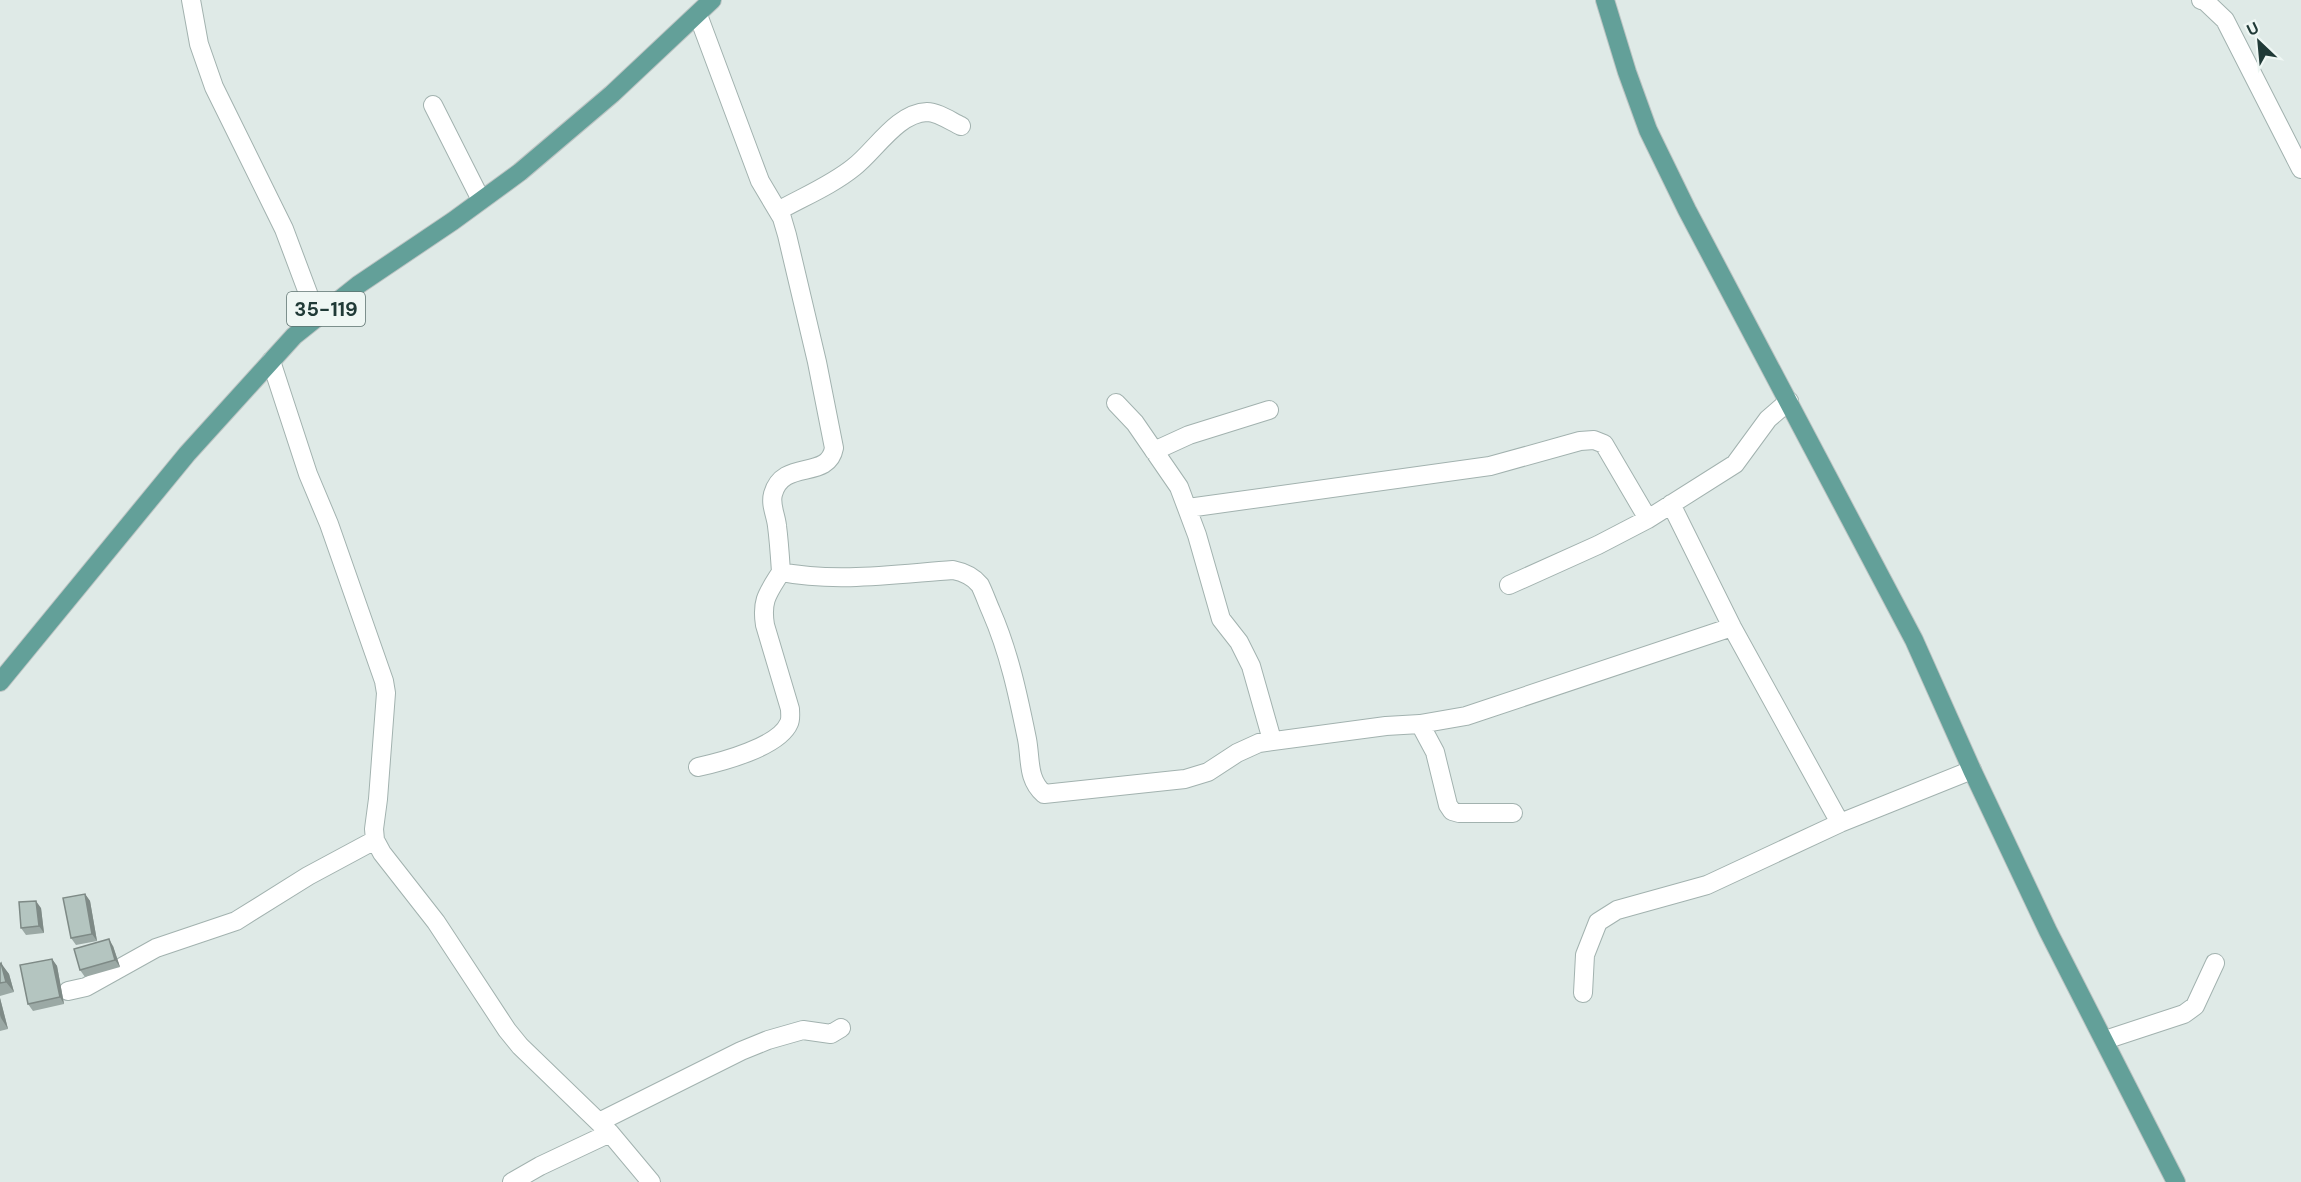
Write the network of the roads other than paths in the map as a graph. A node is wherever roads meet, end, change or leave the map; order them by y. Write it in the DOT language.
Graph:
graph roads {
  1 [pos="191,0"];
  2 [pos="712,0"];
  3 [pos="1605,0"];
  4 [pos="2201,0"];
  5 [pos="698,15"];
  6 [pos="433,105"];
  7 [pos="962,126"];
  8 [pos="2301,169"];
  9 [pos="481,200"];
  10 [pos="777,211"];
  11 [pos="316,316"];
  12 [pos="271,361"];
  13 [pos="1789,401"];
  14 [pos="1116,403"];
  15 [pos="1269,410"];
  16 [pos="1154,451"];
  17 [pos="1671,504"];
  18 [pos="1188,508"];
  19 [pos="1648,519"];
  20 [pos="781,572"];
  21 [pos="1509,585"];
  22 [pos="1732,627"];
  23 [pos="0,682"];
  24 [pos="1420,724"];
  25 [pos="1272,741"];
  26 [pos="698,767"];
  27 [pos="1972,770"];
  28 [pos="1513,813"];
  29 [pos="1840,823"];
  30 [pos="375,840"];
  31 [pos="2215,963"];
  32 [pos="68,991"];
  33 [pos="1583,993"];
  34 [pos="841,1028"];
  35 [pos="2105,1040"];
  36 [pos="604,1127"];
  37 [pos="512,1182"];
  38 [pos="651,1182"];
  39 [pos="2176,1182"];
  1 -- 11 [label="street"];
  2 -- 5 [label="main road, 35-119"];
  3 -- 13 [label="main road"];
  4 -- 8 [label="street"];
  5 -- 9 [label="main road, 35-119"];
  5 -- 10 [label="street"];
  6 -- 9 [label="street"];
  7 -- 10 [label="street"];
  9 -- 11 [label="main road, 35-119"];
  10 -- 20 [label="street"];
  11 -- 12 [label="main road, 35-119"];
  12 -- 23 [label="main road, 35-119"];
  12 -- 30 [label="street"];
  13 -- 17 [label="street"];
  13 -- 27 [label="main road"];
  14 -- 16 [label="street"];
  15 -- 16 [label="street"];
  16 -- 18 [label="street"];
  17 -- 19 [label="street"];
  17 -- 22 [label="street"];
  18 -- 19 [label="street"];
  18 -- 25 [label="street"];
  19 -- 21 [label="street"];
  20 -- 25 [label="street"];
  20 -- 26 [label="street"];
  22 -- 24 [label="street"];
  22 -- 29 [label="street"];
  24 -- 25 [label="street"];
  24 -- 28 [label="street"];
  27 -- 29 [label="street"];
  27 -- 35 [label="main road"];
  29 -- 33 [label="street"];
  30 -- 32 [label="street"];
  30 -- 36 [label="street"];
  31 -- 35 [label="street"];
  34 -- 36 [label="street"];
  35 -- 39 [label="main road"];
  36 -- 37 [label="street"];
  36 -- 38 [label="street"];
}
